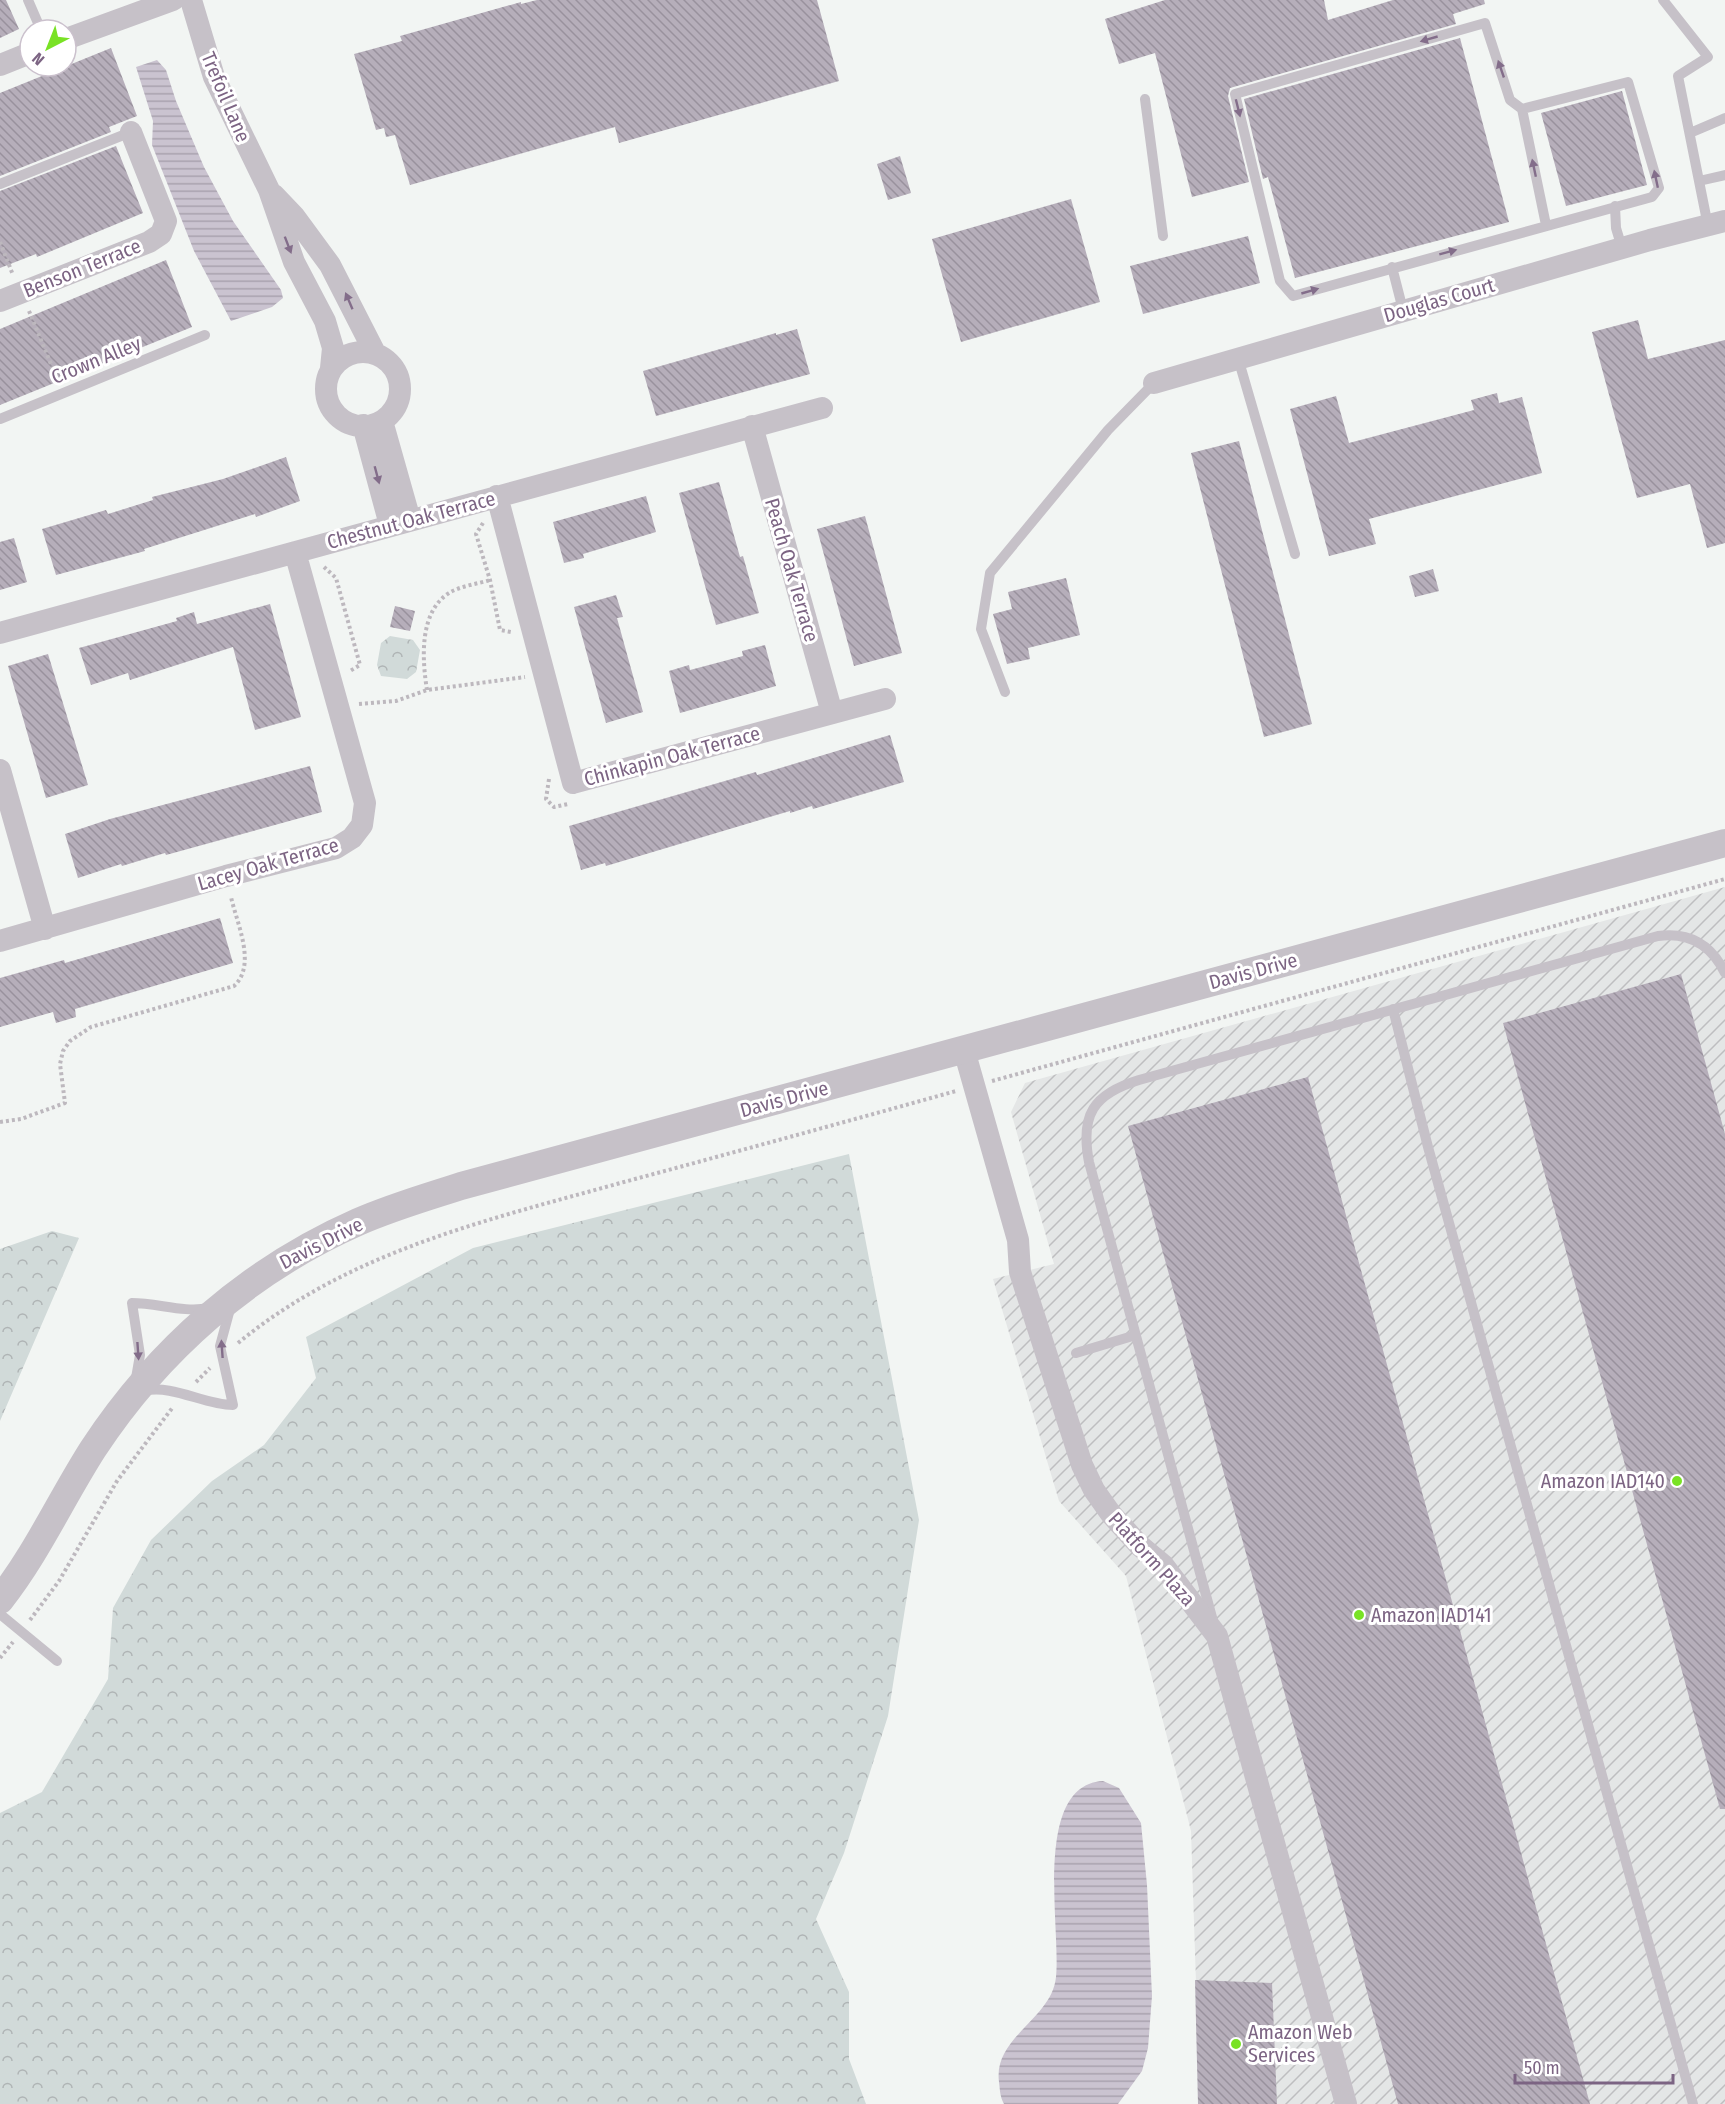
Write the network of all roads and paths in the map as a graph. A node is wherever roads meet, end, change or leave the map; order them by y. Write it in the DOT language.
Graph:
graph roads {
  1 [pos="28,0"];
  2 [pos="173,0"];
  3 [pos="191,0"];
  4 [pos="1663,0"];
  5 [pos="36,18"];
  6 [pos="78,35"];
  7 [pos="18,57"];
  8 [pos="0,64"];
  9 [pos="1144,99"];
  10 [pos="1522,110"];
  11 [pos="1725,118"];
  12 [pos="130,132"];
  13 [pos="1690,133"];
  14 [pos="1725,175"];
  15 [pos="1699,181"];
  16 [pos="0,184"];
  17 [pos="269,190"];
  18 [pos="1615,206"];
  19 [pos="1717,223"];
  20 [pos="1546,225"];
  21 [pos="1163,236"];
  22 [pos="0,242"];
  23 [pos="1623,248"];
  24 [pos="1392,267"];
  25 [pos="14,278"];
  26 [pos="0,301"];
  27 [pos="29,310"];
  28 [pos="1402,310"];
  29 [pos="205,335"];
  30 [pos="375,353"];
  31 [pos="1238,358"];
  32 [pos="331,369"];
  33 [pos="59,383"];
  34 [pos="1154,383"];
  35 [pos="822,408"];
  36 [pos="0,419"];
  37 [pos="373,423"];
  38 [pos="752,426"];
  39 [pos="497,496"];
  40 [pos="485,521"];
  41 [pos="400,523"];
  42 [pos="295,552"];
  43 [pos="1295,554"];
  44 [pos="323,567"];
  45 [pos="490,580"];
  46 [pos="0,633"];
  47 [pos="521,633"];
  48 [pos="343,674"];
  49 [pos="530,676"];
  50 [pos="427,690"];
  51 [pos="1005,692"];
  52 [pos="885,699"];
  53 [pos="351,703"];
  54 [pos="832,713"];
  55 [pos="0,770"];
  56 [pos="1725,843"];
  57 [pos="226,876"];
  58 [pos="1725,879"];
  59 [pos="45,929"];
  60 [pos="0,941"];
  61 [pos="1725,973"];
  62 [pos="1393,1010"];
  63 [pos="964,1050"];
  64 [pos="975,1086"];
  65 [pos="0,1122"];
  66 [pos="229,1300"];
  67 [pos="1136,1335"];
  68 [pos="1076,1353"];
  69 [pos="222,1356"];
  70 [pos="182,1395"];
  71 [pos="132,1397"];
  72 [pos="0,1600"];
  73 [pos="0,1614"];
  74 [pos="21,1632"];
  75 [pos="1217,1636"];
  76 [pos="0,1658"];
  77 [pos="57,1661"];
  78 [pos="1346,2104"];
  79 [pos="1693,2104"];
  1 -- 5 [label="lane"];
  2 -- 6 [label="street"];
  3 -- 17 [label="street, Trefoil Lane"];
  4 -- 13 [label="lane"];
  7 -- 8 [label="street"];
  9 -- 21 [label="lane"];
  18 -- 10 [label="lane, one-way"];
  20 -- 10 [label="lane, one-way"];
  10 -- 24 [label="lane, one-way"];
  11 -- 13 [label="lane"];
  12 -- 16 [label="lane"];
  12 -- 26 [label="street, Benson Terrace"];
  13 -- 15 [label="lane"];
  14 -- 15 [label="lane"];
  15 -- 19 [label="lane"];
  30 -- 17 [label="street, Trefoil Lane, one-way"];
  17 -- 32 [label="street, Trefoil Lane, one-way"];
  18 -- 20 [label="lane"];
  18 -- 23 [label="lane"];
  19 -- 23 [label="street, Douglas Court"];
  24 -- 20 [label="lane, one-way"];
  22 -- 25 [label="path"];
  23 -- 28 [label="street, Douglas Court"];
  24 -- 28 [label="lane"];
  27 -- 33 [label="path"];
  28 -- 31 [label="street, Douglas Court"];
  29 -- 36 [label="lane, Crown Alley"];
  30 -- 32 [label="street"];
  30 -- 37 [label="street, Trefoil Lane"];
  31 -- 34 [label="street, Douglas Court"];
  31 -- 43 [label="lane"];
  32 -- 37 [label="street, Trefoil Lane"];
  34 -- 51 [label="lane"];
  35 -- 38 [label="street, Chestnut Oak Terrace"];
  37 -- 41 [label="street"];
  38 -- 39 [label="street, Chestnut Oak Terrace"];
  38 -- 54 [label="street, Peach Oak Terrace"];
  39 -- 41 [label="street, Chestnut Oak Terrace"];
  39 -- 54 [label="street, Chinkapin Oak Terrace"];
  40 -- 45 [label="path"];
  41 -- 42 [label="street, Chestnut Oak Terrace"];
  42 -- 46 [label="street, Chestnut Oak Terrace"];
  42 -- 57 [label="street, Lacey Oak Terrace"];
  44 -- 48 [label="path"];
  45 -- 47 [label="path"];
  45 -- 50 [label="path"];
  49 -- 50 [label="path"];
  50 -- 53 [label="path"];
  52 -- 54 [label="street, Chinkapin Oak Terrace"];
  55 -- 59 [label="street"];
  56 -- 63 [label="street, Davis Drive"];
  57 -- 59 [label="street, Lacey Oak Terrace"];
  57 -- 65 [label="path"];
  58 -- 64 [label="path"];
  59 -- 60 [label="street, Lacey Oak Terrace"];
  61 -- 62 [label="lane"];
  62 -- 67 [label="lane"];
  62 -- 79 [label="lane"];
  63 -- 64 [label="street, Platform Plaza"];
  63 -- 66 [label="street, Davis Drive"];
  64 -- 69 [label="path"];
  64 -- 75 [label="street, Platform Plaza"];
  69 -- 66 [label="lane, one-way"];
  66 -- 71 [label="street, Davis Drive"];
  66 -- 71 [label="lane, one-way"];
  67 -- 68 [label="lane"];
  67 -- 75 [label="lane"];
  69 -- 70 [label="path"];
  69 -- 70 [label="lane"];
  70 -- 71 [label="lane"];
  70 -- 74 [label="path"];
  71 -- 72 [label="street, Davis Drive"];
  73 -- 74 [label="lane"];
  74 -- 76 [label="path"];
  74 -- 77 [label="lane"];
  75 -- 78 [label="street, Platform Plaza"];
}
